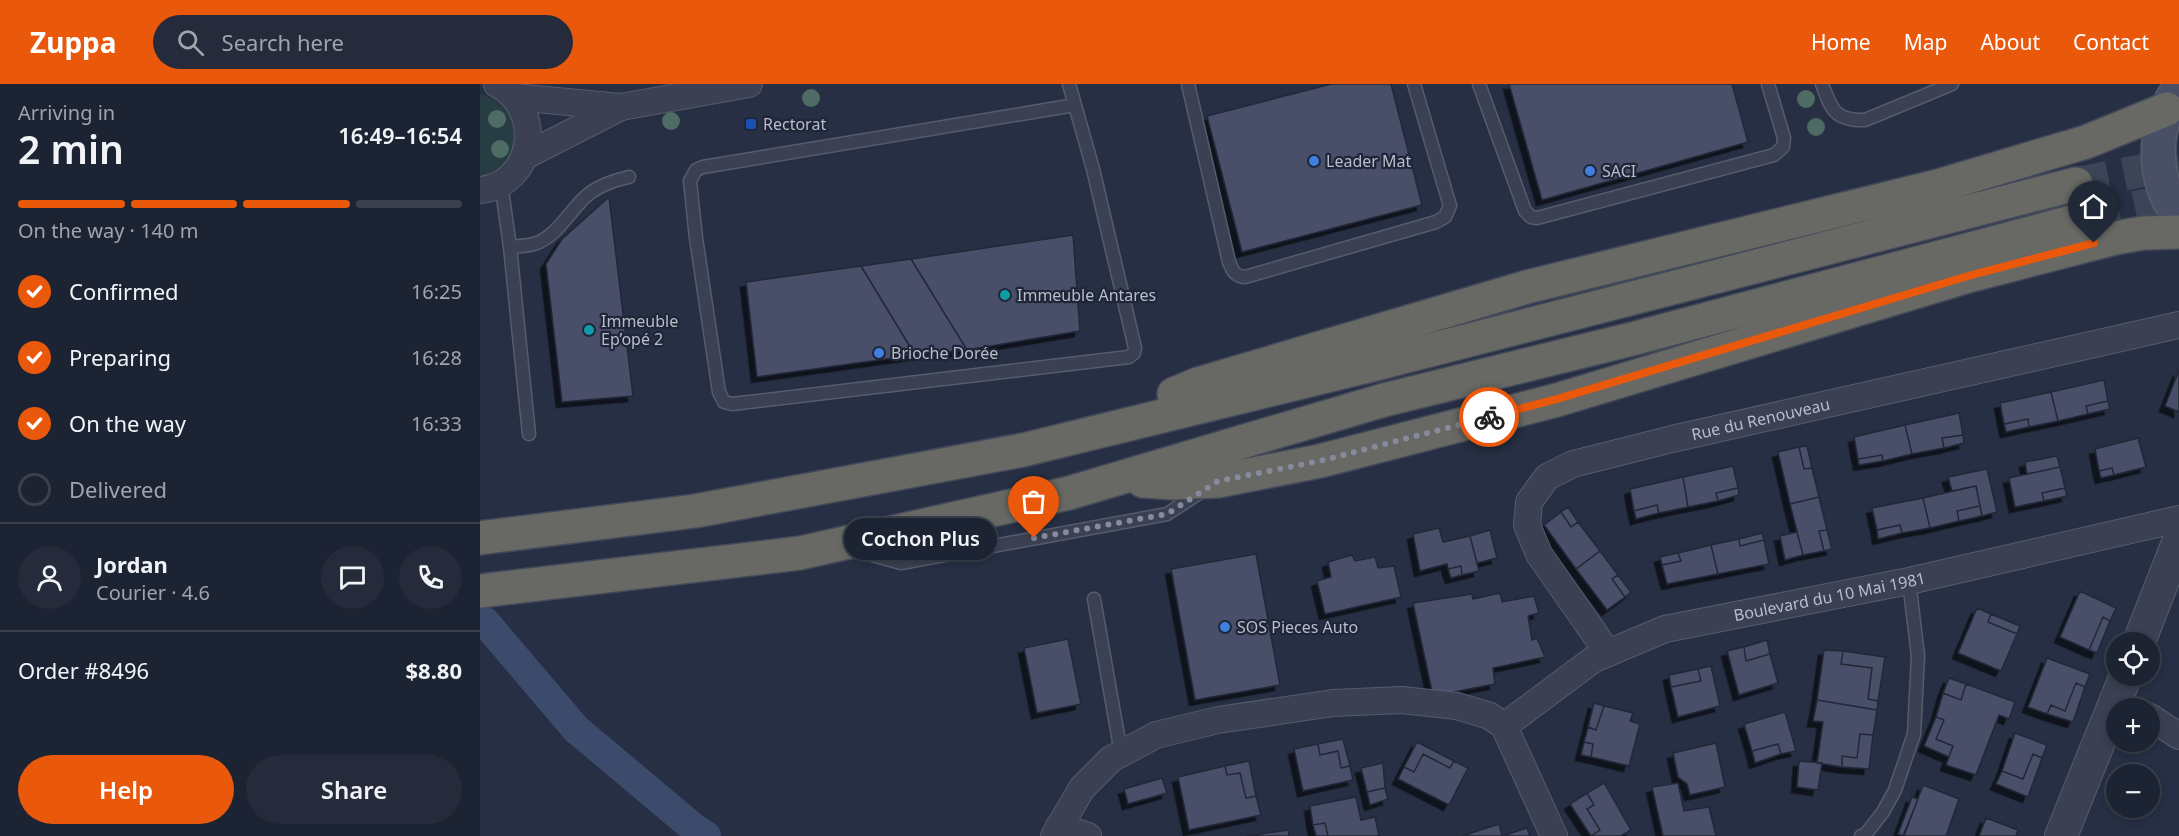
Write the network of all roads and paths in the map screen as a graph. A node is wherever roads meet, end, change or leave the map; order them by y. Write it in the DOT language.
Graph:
graph roads {
  1 [pos="749,84"];
  2 [pos="1069,84"];
  3 [pos="1188,84"];
  4 [pos="1414,84"];
  5 [pos="1479,84"];
  6 [pos="1768,84"];
  7 [pos="1822,84"];
  8 [pos="1952,84"];
  9 [pos="506,91"];
  10 [pos="2173,94"];
  11 [pos="1075,105"];
  12 [pos="621,107"];
  13 [pos="525,156"];
  14 [pos="629,177"];
  15 [pos="2076,184"];
  16 [pos="490,186"];
  17 [pos="2179,215"];
  18 [pos="2087,218"];
  19 [pos="2179,232"];
  20 [pos="510,247"];
  21 [pos="2179,325"];
  22 [pos="1115,426"];
  23 [pos="528,434"];
  24 [pos="1120,479"];
  25 [pos="1218,481"];
  26 [pos="2179,519"];
  27 [pos="480,538"];
  28 [pos="2179,540"];
  29 [pos="836,545"];
  30 [pos="1909,581"];
  31 [pos="480,591"];
  32 [pos="1094,598"];
  33 [pos="2143,632"];
  34 [pos="1608,653"];
  35 [pos="2126,693"];
  36 [pos="2160,724"];
  37 [pos="1504,726"];
  38 [pos="2179,736"];
  39 [pos="1121,753"];
  40 [pos="1057,831"];
  41 [pos="1088,836"];
  42 [pos="1554,836"];
  43 [pos="1863,836"];
  44 [pos="2061,836"];
  1 -- 12 [label="street"];
  2 -- 11 [label="lane"];
  3 -- 4 [label="lane"];
  5 -- 6 [label="lane"];
  7 -- 8 [label="lane"];
  9 -- 12 [label="street"];
  9 -- 13 [label="street"];
  10 -- 17 [label="main road"];
  10 -- 22 [label="highway"];
  11 -- 11 [label="lane"];
  12 -- 13 [label="street"];
  13 -- 16 [label="street"];
  14 -- 20 [label="lane"];
  15 -- 22 [label="highway"];
  16 -- 20 [label="lane"];
  18 -- 24 [label="highway"];
  19 -- 25 [label="highway"];
  20 -- 23 [label="lane"];
  21 -- 34 [label="street, Rue du Renouveau"];
  22 -- 27 [label="highway"];
  24 -- 25 [label="highway"];
  24 -- 29 [label="highway"];
  25 -- 29 [label="lane"];
  26 -- 30 [label="street, Boulevard du 10 Mai 1981"];
  28 -- 33 [label="street"];
  29 -- 31 [label="highway"];
  30 -- 34 [label="street, Boulevard du 10 Mai 1981"];
  30 -- 43 [label="lane"];
  32 -- 39 [label="lane"];
  34 -- 37 [label="street, Boulevard du 10 Mai 1981"];
  35 -- 44 [label="street"];
  36 -- 38 [label="street"];
  37 -- 39 [label="street"];
  37 -- 42 [label="street"];
  39 -- 40 [label="street"];
  40 -- 41 [label="street"];
}
